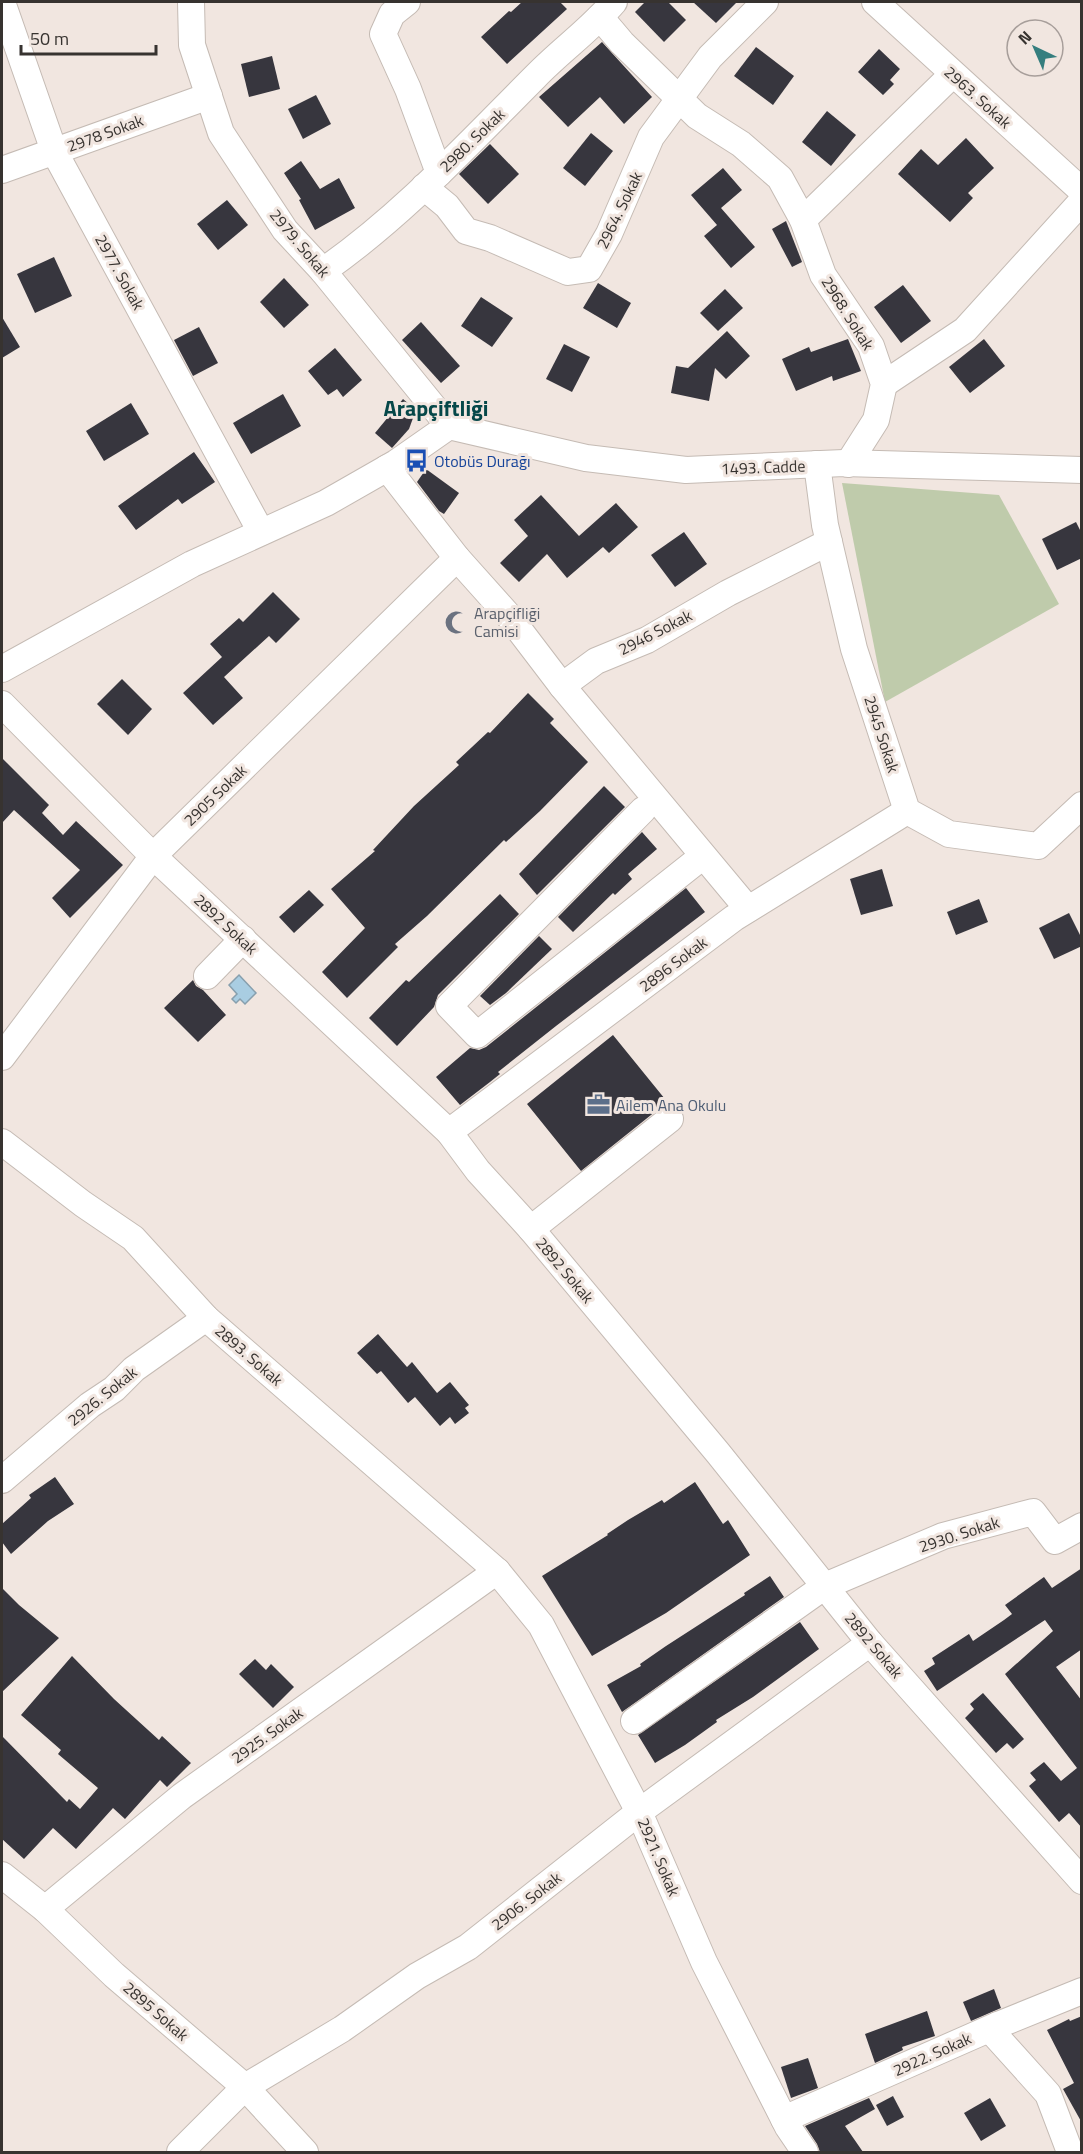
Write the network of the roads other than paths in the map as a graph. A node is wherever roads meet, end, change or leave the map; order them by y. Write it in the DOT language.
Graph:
graph roads {
  1 [pos="2,2"];
  2 [pos="191,2"];
  3 [pos="407,2"];
  4 [pos="765,2"];
  5 [pos="875,2"];
  6 [pos="607,9"];
  7 [pos="953,74"];
  8 [pos="209,96"];
  9 [pos="679,99"];
  10 [pos="54,151"];
  11 [pos="2,170"];
  12 [pos="431,180"];
  13 [pos="1082,191"];
  14 [pos="1082,201"];
  15 [pos="803,220"];
  16 [pos="323,271"];
  17 [pos="884,384"];
  18 [pos="449,426"];
  19 [pos="817,464"];
  20 [pos="848,464"];
  21 [pos="387,468"];
  22 [pos="1082,470"];
  23 [pos="261,532"];
  24 [pos="829,542"];
  25 [pos="457,558"];
  26 [pos="2,669"];
  27 [pos="562,686"];
  28 [pos="2,704"];
  29 [pos="1082,806"];
  30 [pos="643,810"];
  31 [pos="907,811"];
  32 [pos="153,856"];
  33 [pos="703,856"];
  34 [pos="748,909"];
  35 [pos="243,939"];
  36 [pos="207,976"];
  37 [pos="2,1057"];
  38 [pos="670,1119"];
  39 [pos="449,1132"];
  40 [pos="2,1142"];
  41 [pos="531,1229"];
  42 [pos="206,1318"];
  43 [pos="2,1480"];
  44 [pos="1082,1526"];
  45 [pos="497,1571"];
  46 [pos="825,1586"];
  47 [pos="870,1643"];
  48 [pos="634,1721"];
  49 [pos="639,1812"];
  50 [pos="2,1875"];
  51 [pos="1082,1881"];
  52 [pos="45,1909"];
  53 [pos="1082,1991"];
  54 [pos="998,2025"];
  55 [pos="245,2087"];
  56 [pos="784,2119"];
  57 [pos="180,2152"];
  58 [pos="305,2152"];
  59 [pos="805,2152"];
  60 [pos="1070,2152"];
  1 -- 10 [label="street, 2977. Sokak"];
  2 -- 8 [label="street, 2979. Sokak"];
  3 -- 12 [label="street"];
  4 -- 9 [label="street, 2964. Sokak"];
  5 -- 7 [label="street, 2963. Sokak"];
  6 -- 9 [label="street, 2968. Sokak"];
  6 -- 12 [label="street, 2980. Sokak"];
  7 -- 13 [label="street, 2963. Sokak"];
  7 -- 15 [label="street"];
  8 -- 10 [label="street, 2978 Sokak"];
  8 -- 16 [label="street, 2979. Sokak"];
  9 -- 12 [label="street, 2964. Sokak"];
  9 -- 15 [label="street, 2968. Sokak"];
  10 -- 11 [label="street, 2978 Sokak"];
  10 -- 23 [label="street, 2977. Sokak"];
  12 -- 16 [label="street, 2980. Sokak"];
  14 -- 17 [label="street"];
  15 -- 17 [label="street, 2968. Sokak"];
  16 -- 18 [label="street, 2979. Sokak"];
  17 -- 20 [label="street"];
  18 -- 19 [label="street, 1493. Cadde"];
  18 -- 21 [label="street"];
  19 -- 20 [label="street, 1493. Cadde"];
  19 -- 24 [label="street, 2945 Sokak"];
  20 -- 22 [label="street, 1493. Cadde"];
  21 -- 23 [label="street"];
  21 -- 25 [label="street"];
  23 -- 26 [label="street"];
  24 -- 27 [label="street, 2946 Sokak"];
  24 -- 31 [label="street, 2945 Sokak"];
  25 -- 27 [label="street"];
  25 -- 32 [label="street, 2905 Sokak"];
  27 -- 33 [label="street"];
  28 -- 32 [label="street, 2892 Sokak"];
  29 -- 31 [label="street"];
  30 -- 33 [label="street"];
  31 -- 34 [label="street, 2896 Sokak"];
  32 -- 35 [label="street, 2892 Sokak"];
  32 -- 37 [label="street, 2905 Sokak"];
  33 -- 34 [label="street"];
  34 -- 39 [label="street, 2896 Sokak"];
  35 -- 36 [label="street"];
  35 -- 39 [label="street, 2892 Sokak"];
  38 -- 41 [label="street"];
  39 -- 41 [label="street, 2892 Sokak"];
  40 -- 42 [label="street, 2893. Sokak"];
  41 -- 46 [label="street, 2892 Sokak"];
  42 -- 43 [label="street, 2926. Sokak"];
  42 -- 45 [label="street, 2893. Sokak"];
  44 -- 46 [label="street, 2930. Sokak"];
  45 -- 49 [label="street, 2921. Sokak"];
  45 -- 52 [label="street, 2925. Sokak"];
  46 -- 47 [label="street, 2892 Sokak"];
  46 -- 48 [label="street"];
  47 -- 49 [label="street, 2906. Sokak"];
  47 -- 51 [label="street, 2892 Sokak"];
  49 -- 55 [label="street, 2906. Sokak"];
  49 -- 56 [label="street, 2921. Sokak"];
  50 -- 52 [label="street, 2895 Sokak"];
  52 -- 55 [label="street, 2895 Sokak"];
  53 -- 54 [label="street, 2922. Sokak"];
  54 -- 56 [label="street, 2922. Sokak"];
  54 -- 60 [label="street"];
  55 -- 57 [label="street, 2906. Sokak"];
  55 -- 58 [label="street, 2895 Sokak"];
  56 -- 59 [label="street, 2921. Sokak"];
}
